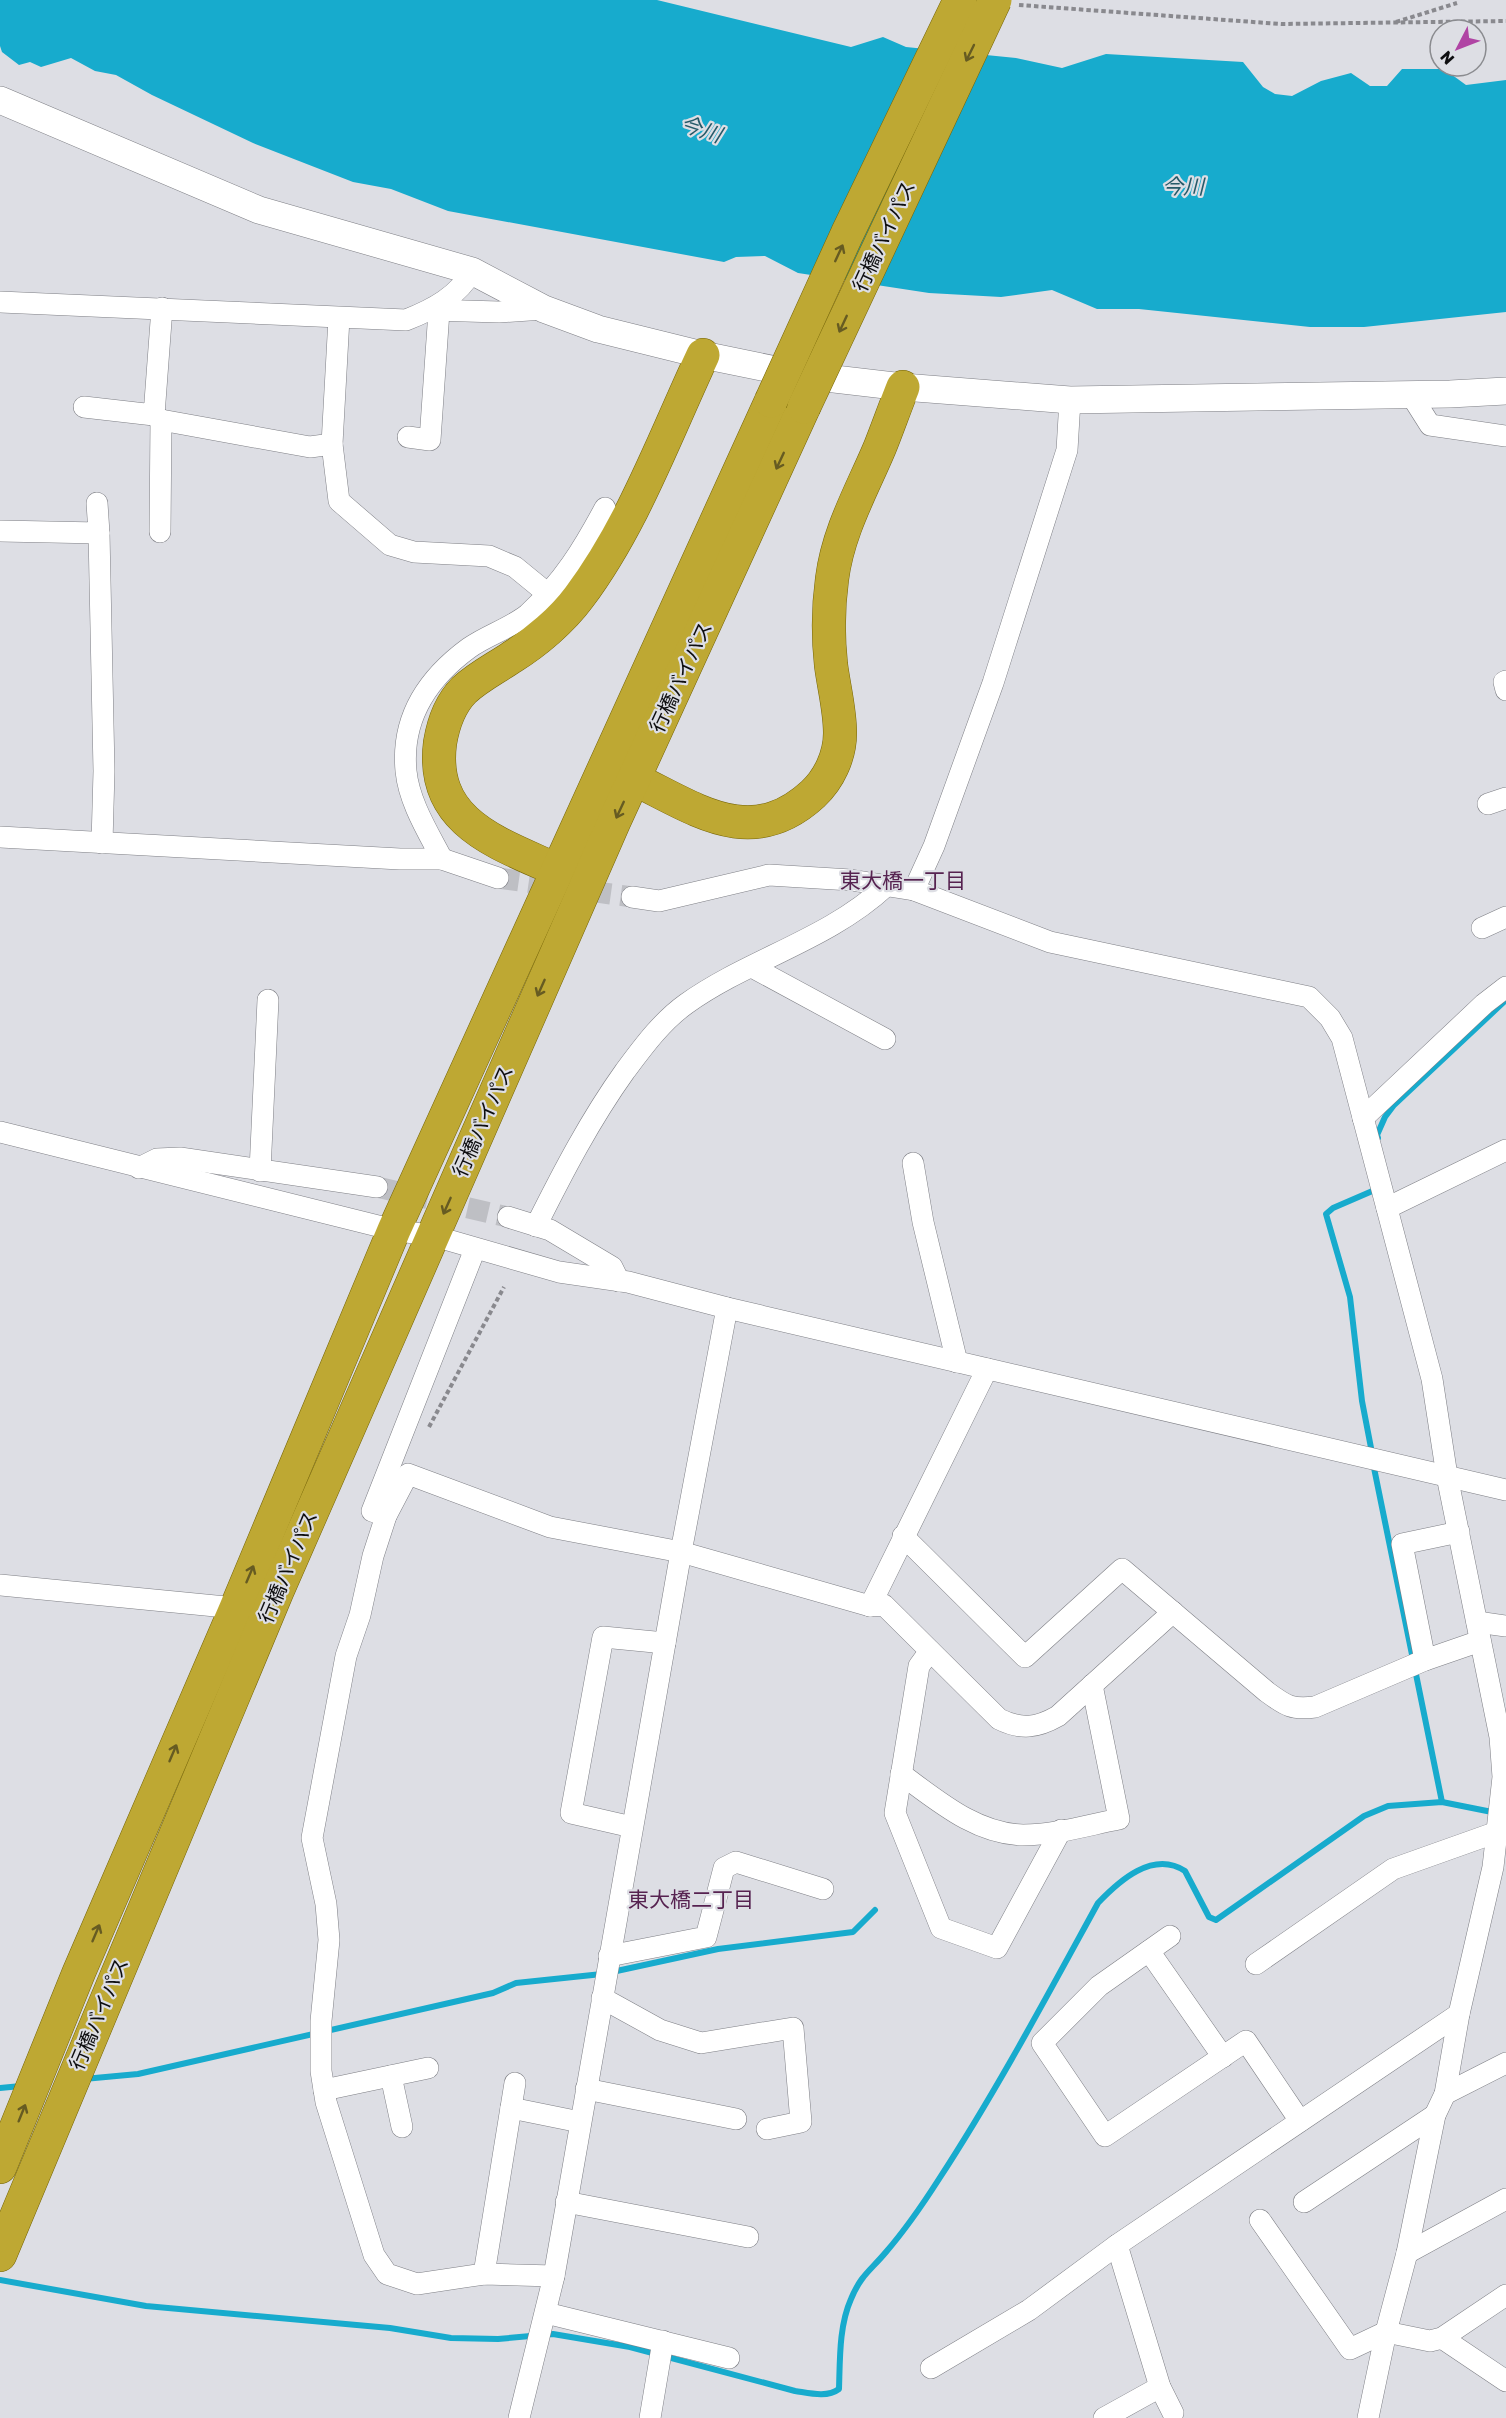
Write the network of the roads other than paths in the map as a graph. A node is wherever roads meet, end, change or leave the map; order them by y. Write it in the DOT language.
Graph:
graph roads {
  1 [pos="960,0"];
  2 [pos="1005,2"];
  3 [pos="0,100"];
  4 [pos="472,271"];
  5 [pos="0,302"];
  6 [pos="162,308"];
  7 [pos="544,309"];
  8 [pos="435,311"];
  9 [pos="339,318"];
  10 [pos="703,355"];
  11 [pos="903,387"];
  12 [pos="1506,391"];
  13 [pos="1411,395"];
  14 [pos="1070,400"];
  15 [pos="84,407"];
  16 [pos="158,417"];
  17 [pos="1506,436"];
  18 [pos="408,437"];
  19 [pos="332,444"];
  20 [pos="97,503"];
  21 [pos="605,508"];
  22 [pos="0,531"];
  23 [pos="160,532"];
  24 [pos="99,533"];
  25 [pos="548,594"];
  26 [pos="1506,681"];
  27 [pos="1506,690"];
  28 [pos="634,779"];
  29 [pos="0,837"];
  30 [pos="102,843"];
  31 [pos="442,859"];
  32 [pos="557,870"];
  33 [pos="498,878"];
  34 [pos="886,886"];
  35 [pos="914,890"];
  36 [pos="632,897"];
  37 [pos="1506,917"];
  38 [pos="1482,928"];
  39 [pos="752,968"];
  40 [pos="1506,987"];
  41 [pos="268,1000"];
  42 [pos="885,1039"];
  43 [pos="1364,1118"];
  44 [pos="0,1132"];
  45 [pos="1506,1150"];
  46 [pos="913,1163"];
  47 [pos="139,1168"];
  48 [pos="260,1171"];
  49 [pos="377,1188"];
  50 [pos="1387,1208"];
  51 [pos="508,1217"];
  52 [pos="536,1226"];
  53 [pos="394,1230"];
  54 [pos="434,1236"];
  55 [pos="475,1249"];
  56 [pos="620,1281"];
  57 [pos="727,1308"];
  58 [pos="957,1362"];
  59 [pos="987,1369"];
  60 [pos="1447,1476"];
  61 [pos="1506,1490"];
  62 [pos="386,1516"];
  63 [pos="1459,1532"];
  64 [pos="903,1536"];
  65 [pos="681,1552"];
  66 [pos="0,1585"];
  67 [pos="870,1606"];
  68 [pos="236,1608"];
  69 [pos="1173,1611"];
  70 [pos="1506,1626"];
  71 [pos="1479,1632"];
  72 [pos="665,1643"];
  73 [pos="930,1651"];
  74 [pos="1425,1660"];
  75 [pos="1092,1685"];
  76 [pos="901,1774"];
  77 [pos="632,1827"];
  78 [pos="1061,1830"];
  79 [pos="1497,1832"];
  80 [pos="1499,1872"];
  81 [pos="823,1889"];
  82 [pos="1170,1936"];
  83 [pos="1149,1951"];
  84 [pos="609,1956"];
  85 [pos="1256,1964"];
  86 [pos="602,1998"];
  87 [pos="1459,2014"];
  88 [pos="1223,2057"];
  89 [pos="1506,2063"];
  90 [pos="428,2067"];
  91 [pos="391,2076"];
  92 [pos="515,2083"];
  93 [pos="324,2090"];
  94 [pos="586,2090"];
  95 [pos="1445,2094"];
  96 [pos="511,2108"];
  97 [pos="1435,2115"];
  98 [pos="736,2119"];
  99 [pos="1300,2121"];
  100 [pos="580,2122"];
  101 [pos="402,2127"];
  102 [pos="767,2129"];
  103 [pos="0,2167"];
  104 [pos="1506,2199"];
  105 [pos="566,2202"];
  106 [pos="1304,2202"];
  107 [pos="1260,2220"];
  108 [pos="748,2237"];
  109 [pos="1117,2246"];
  110 [pos="1407,2253"];
  111 [pos="0,2255"];
  112 [pos="484,2274"];
  113 [pos="554,2276"];
  114 [pos="1506,2295"];
  115 [pos="546,2313"];
  116 [pos="1386,2332"];
  117 [pos="1442,2338"];
  118 [pos="663,2341"];
  119 [pos="729,2358"];
  120 [pos="931,2368"];
  121 [pos="1506,2381"];
  122 [pos="1160,2387"];
  123 [pos="1173,2413"];
  124 [pos="519,2418"];
  125 [pos="650,2418"];
  126 [pos="1104,2418"];
  127 [pos="1368,2418"];
  32 -- 1 [label="highway, 行橋バイパス, one-way, bridge"];
  2 -- 28 [label="highway, 行橋バイパス, one-way, bridge"];
  3 -- 4 [label="street"];
  4 -- 7 [label="street"];
  4 -- 8 [label="street"];
  5 -- 6 [label="street"];
  6 -- 9 [label="street"];
  6 -- 16 [label="street"];
  7 -- 8 [label="street"];
  7 -- 10 [label="street"];
  8 -- 9 [label="street"];
  8 -- 18 [label="street"];
  9 -- 19 [label="street"];
  10 -- 11 [label="street"];
  10 -- 32 [label="highway"];
  11 -- 14 [label="street"];
  11 -- 28 [label="highway"];
  12 -- 13 [label="street"];
  13 -- 14 [label="street"];
  13 -- 17 [label="street"];
  14 -- 35 [label="street"];
  15 -- 16 [label="street"];
  16 -- 19 [label="street"];
  16 -- 23 [label="street"];
  19 -- 25 [label="street"];
  20 -- 24 [label="street"];
  21 -- 25 [label="street"];
  22 -- 24 [label="street"];
  24 -- 30 [label="street"];
  25 -- 31 [label="street"];
  26 -- 27 [label="street"];
  28 -- 54 [label="highway, 行橋バイパス, one-way"];
  29 -- 30 [label="street"];
  30 -- 31 [label="street"];
  31 -- 33 [label="street"];
  32 -- 53 [label="highway, 行橋バイパス"];
  34 -- 35 [label="street"];
  34 -- 36 [label="street"];
  34 -- 39 [label="street"];
  35 -- 43 [label="street"];
  37 -- 38 [label="street"];
  39 -- 42 [label="street"];
  39 -- 52 [label="street"];
  40 -- 43 [label="street"];
  41 -- 48 [label="street"];
  43 -- 50 [label="street"];
  44 -- 47 [label="street"];
  45 -- 50 [label="street"];
  46 -- 58 [label="street"];
  47 -- 48 [label="street"];
  47 -- 53 [label="street"];
  48 -- 49 [label="street"];
  50 -- 60 [label="street"];
  51 -- 52 [label="street"];
  52 -- 56 [label="street"];
  53 -- 54 [label="street"];
  68 -- 53 [label="highway, 行橋バイパス, one-way"];
  54 -- 55 [label="street"];
  54 -- 111 [label="highway, 行橋バイパス"];
  55 -- 56 [label="street"];
  55 -- 62 [label="street"];
  56 -- 57 [label="street"];
  57 -- 58 [label="street"];
  57 -- 65 [label="street"];
  58 -- 59 [label="street"];
  59 -- 60 [label="street"];
  59 -- 64 [label="street"];
  60 -- 61 [label="street"];
  60 -- 63 [label="street"];
  62 -- 65 [label="street"];
  62 -- 93 [label="street"];
  63 -- 71 [label="street"];
  63 -- 74 [label="street"];
  64 -- 67 [label="street"];
  64 -- 69 [label="street"];
  65 -- 67 [label="street"];
  65 -- 72 [label="street"];
  66 -- 68 [label="street"];
  67 -- 73 [label="street"];
  103 -- 68 [label="highway, 行橋バイパス, one-way"];
  69 -- 74 [label="street"];
  69 -- 75 [label="street"];
  70 -- 71 [label="street"];
  71 -- 74 [label="street"];
  71 -- 79 [label="street"];
  72 -- 77 [label="street"];
  72 -- 77 [label="street"];
  73 -- 75 [label="street"];
  73 -- 76 [label="street"];
  75 -- 78 [label="street"];
  76 -- 78 [label="street"];
  76 -- 78 [label="street"];
  77 -- 84 [label="street"];
  79 -- 80 [label="street"];
  79 -- 85 [label="street"];
  80 -- 87 [label="street"];
  81 -- 84 [label="street"];
  82 -- 83 [label="street"];
  83 -- 88 [label="street"];
  83 -- 88 [label="street"];
  84 -- 86 [label="street"];
  86 -- 94 [label="street"];
  86 -- 102 [label="street"];
  87 -- 95 [label="street"];
  87 -- 99 [label="street"];
  88 -- 99 [label="street"];
  89 -- 95 [label="street"];
  90 -- 91 [label="street"];
  91 -- 93 [label="street"];
  91 -- 101 [label="street"];
  92 -- 96 [label="street"];
  93 -- 112 [label="street"];
  94 -- 98 [label="street"];
  94 -- 100 [label="street"];
  95 -- 97 [label="street"];
  96 -- 100 [label="street"];
  96 -- 112 [label="street"];
  97 -- 106 [label="street"];
  97 -- 110 [label="street"];
  99 -- 109 [label="street"];
  100 -- 105 [label="street"];
  104 -- 110 [label="street"];
  105 -- 108 [label="street"];
  105 -- 113 [label="street"];
  107 -- 116 [label="street"];
  109 -- 120 [label="street"];
  109 -- 122 [label="street"];
  110 -- 116 [label="street"];
  112 -- 113 [label="street"];
  113 -- 115 [label="street"];
  114 -- 117 [label="street"];
  115 -- 118 [label="street"];
  115 -- 124 [label="street"];
  116 -- 117 [label="street"];
  116 -- 127 [label="street"];
  117 -- 121 [label="street"];
  118 -- 119 [label="street"];
  118 -- 125 [label="street"];
  122 -- 123 [label="street"];
  122 -- 126 [label="street"];
}
